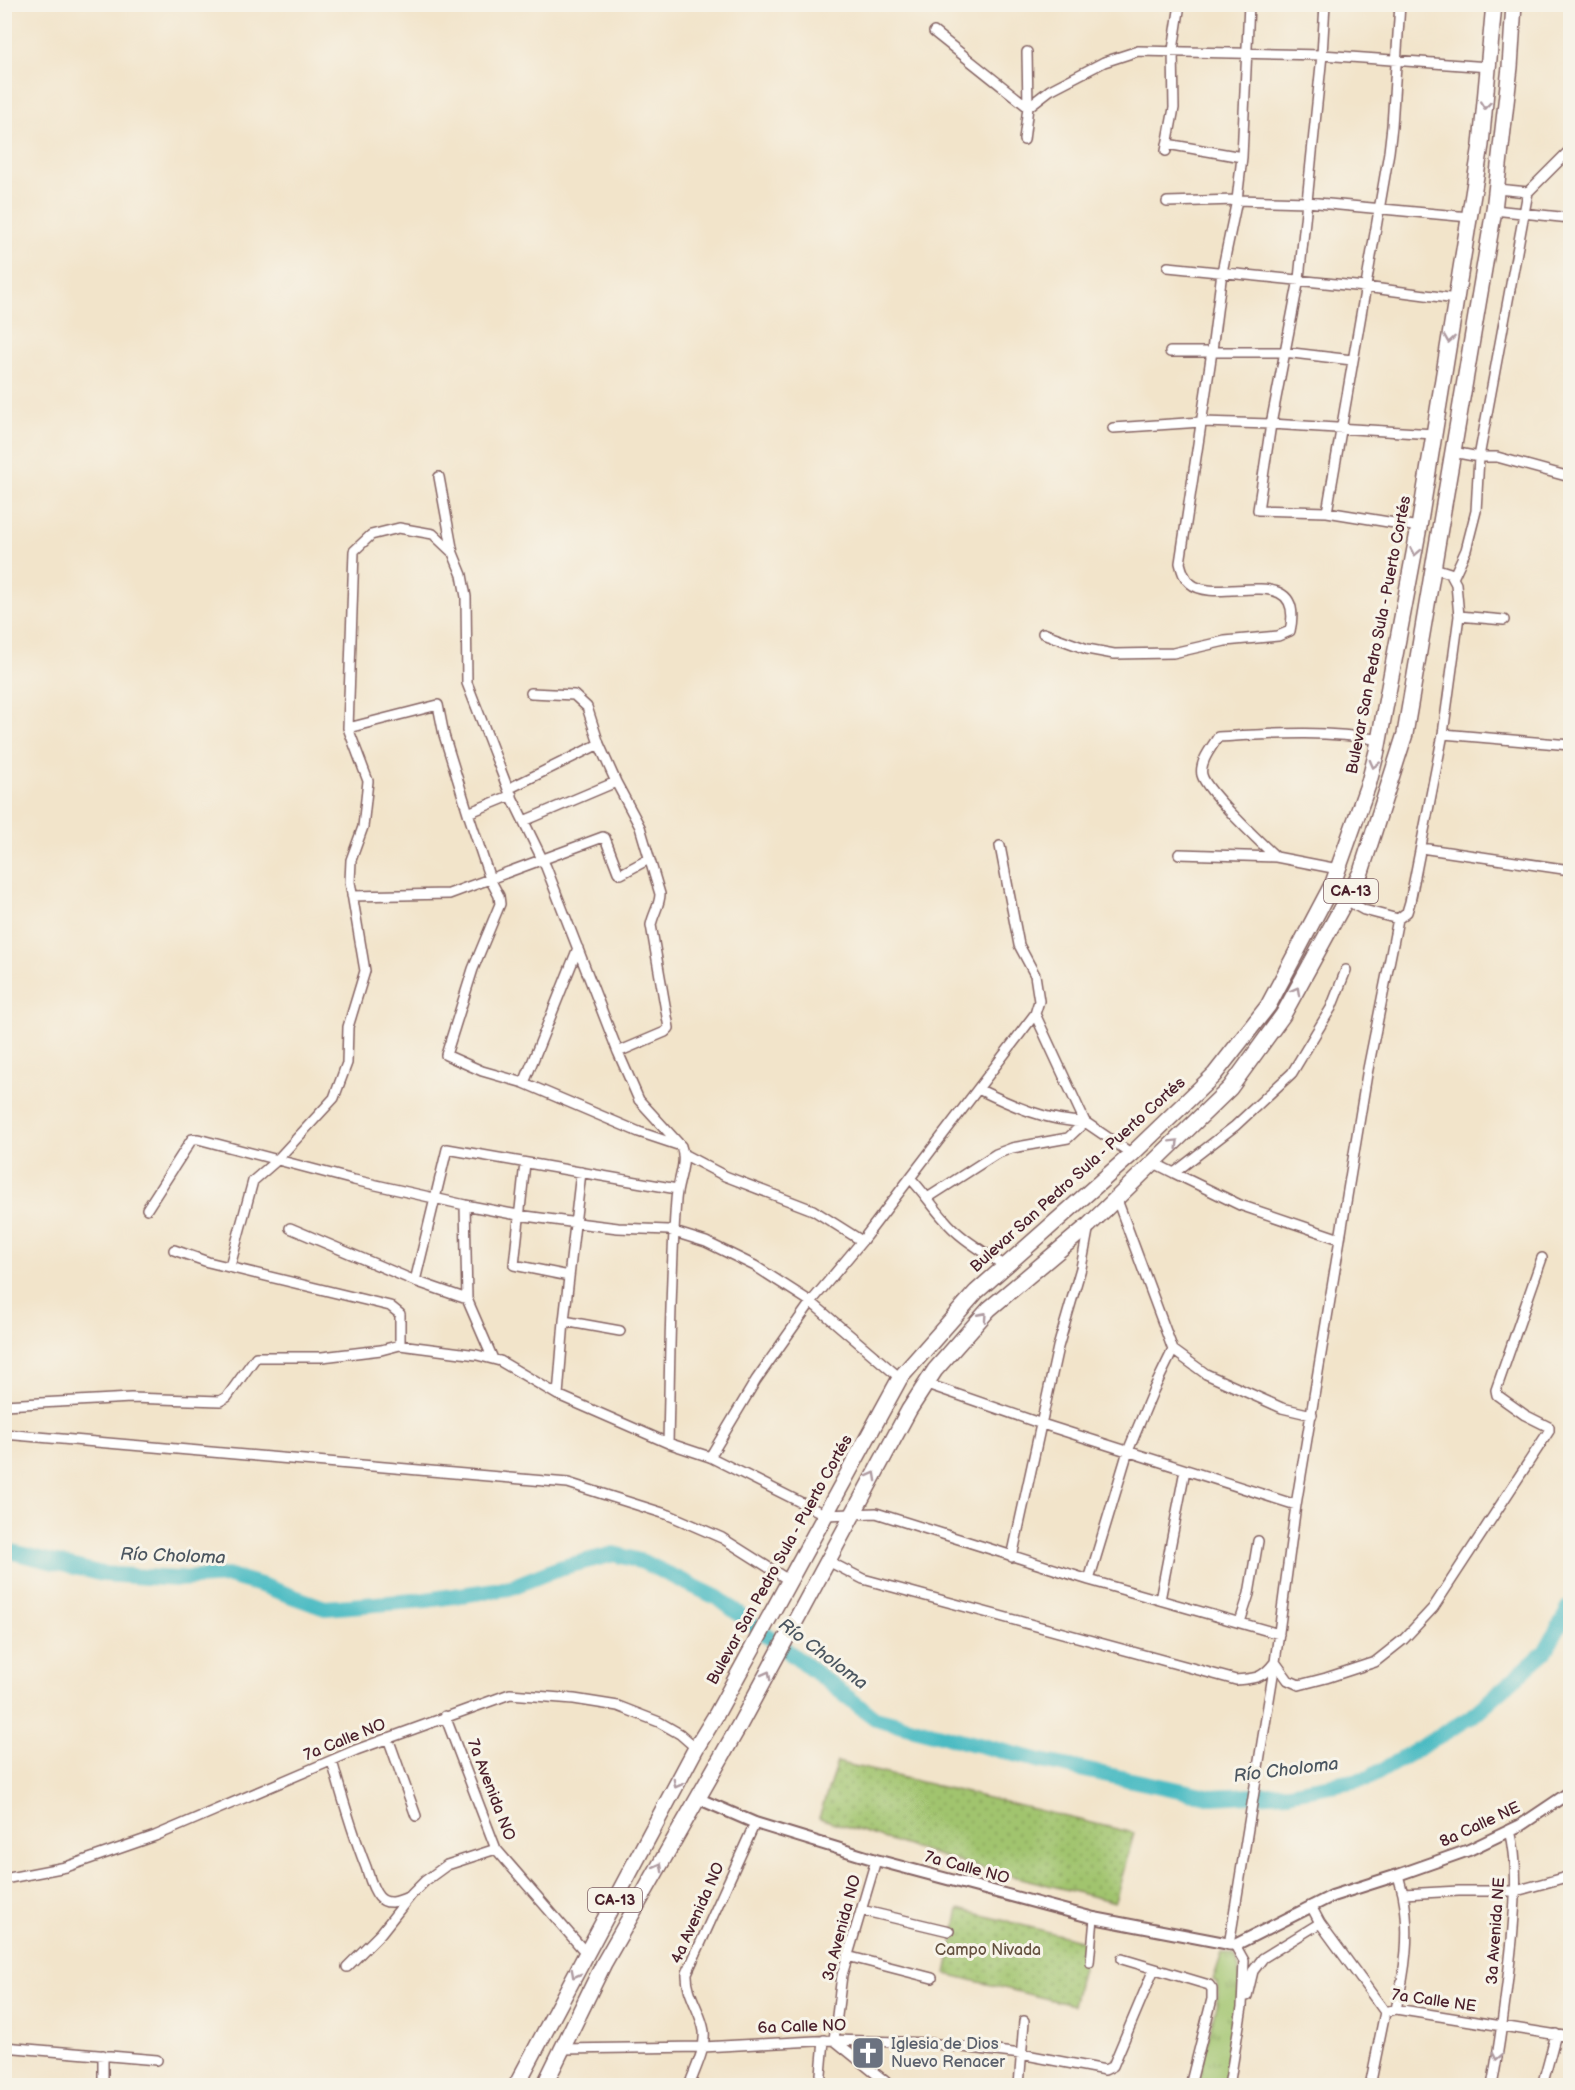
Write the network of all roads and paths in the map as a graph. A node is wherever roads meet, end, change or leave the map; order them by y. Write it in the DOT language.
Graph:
graph roads {
  1 [pos="1180,4"];
  2 [pos="1249,4"];
  3 [pos="1325,4"];
  4 [pos="1400,4"];
  5 [pos="1494,4"];
  6 [pos="1514,4"];
  7 [pos="934,32"];
  8 [pos="1173,50"];
  9 [pos="1027,52"];
  10 [pos="1247,53"];
  11 [pos="1322,55"];
  12 [pos="1397,60"];
  13 [pos="1489,67"];
  14 [pos="1028,107"];
  15 [pos="1024,140"];
  16 [pos="1570,150"];
  17 [pos="1242,157"];
  18 [pos="1497,189"];
  19 [pos="1528,192"];
  20 [pos="1237,200"];
  21 [pos="1167,202"];
  22 [pos="1307,202"];
  23 [pos="1379,209"];
  24 [pos="1494,210"];
  25 [pos="1525,214"];
  26 [pos="1468,217"];
  27 [pos="1570,218"];
  28 [pos="1168,267"];
  29 [pos="1222,272"];
  30 [pos="1299,279"];
  31 [pos="1365,286"];
  32 [pos="1456,299"];
  33 [pos="1212,351"];
  34 [pos="1170,352"];
  35 [pos="1284,352"];
  36 [pos="1352,360"];
  37 [pos="1201,422"];
  38 [pos="1271,424"];
  39 [pos="1113,428"];
  40 [pos="1342,428"];
  41 [pos="1434,434"];
  42 [pos="1453,452"];
  43 [pos="1479,457"];
  44 [pos="439,477"];
  45 [pos="1570,477"];
  46 [pos="1327,512"];
  47 [pos="1419,527"];
  48 [pos="453,553"];
  49 [pos="1434,568"];
  50 [pos="1453,578"];
  51 [pos="1459,616"];
  52 [pos="1504,620"];
  53 [pos="1043,633"];
  54 [pos="531,693"];
  55 [pos="348,728"];
  56 [pos="1443,734"];
  57 [pos="1379,740"];
  58 [pos="599,744"];
  59 [pos="1570,745"];
  60 [pos="616,782"];
  61 [pos="510,792"];
  62 [pos="468,813"];
  63 [pos="524,821"];
  64 [pos="1000,846"];
  65 [pos="1421,848"];
  66 [pos="1179,854"];
  67 [pos="1276,857"];
  68 [pos="649,859"];
  69 [pos="543,860"];
  70 [pos="1338,869"];
  71 [pos="1570,870"];
  72 [pos="490,879"];
  73 [pos="352,896"];
  74 [pos="1346,900"];
  75 [pos="1398,919"];
  76 [pos="578,948"];
  77 [pos="1346,970"];
  78 [pos="1035,1014"];
  79 [pos="618,1052"];
  80 [pos="524,1083"];
  81 [pos="978,1089"];
  82 [pos="1085,1122"];
  83 [pos="683,1151"];
  84 [pos="1132,1155"];
  85 [pos="276,1161"];
  86 [pos="525,1163"];
  87 [pos="1154,1163"];
  88 [pos="581,1172"];
  89 [pos="1174,1173"];
  90 [pos="910,1178"];
  91 [pos="677,1189"];
  92 [pos="929,1197"];
  93 [pos="1116,1197"];
  94 [pos="436,1198"];
  95 [pos="465,1204"];
  96 [pos="147,1209"];
  97 [pos="518,1215"];
  98 [pos="576,1223"];
  99 [pos="1089,1225"];
  100 [pos="290,1228"];
  101 [pos="673,1232"];
  102 [pos="1340,1239"];
  103 [pos="862,1241"];
  104 [pos="174,1250"];
  105 [pos="1542,1258"];
  106 [pos="230,1266"];
  107 [pos="1005,1266"];
  108 [pos="569,1275"];
  109 [pos="415,1281"];
  110 [pos="467,1299"];
  111 [pos="811,1302"];
  112 [pos="564,1321"];
  113 [pos="620,1331"];
  114 [pos="400,1345"];
  115 [pos="1173,1350"];
  116 [pos="494,1359"];
  117 [pos="900,1378"];
  118 [pos="927,1384"];
  119 [pos="558,1395"];
  120 [pos="4,1405"];
  121 [pos="1312,1415"];
  122 [pos="1041,1424"];
  123 [pos="4,1434"];
  124 [pos="668,1443"];
  125 [pos="1128,1451"];
  126 [pos="710,1457"];
  127 [pos="1185,1470"];
  128 [pos="1296,1505"];
  129 [pos="852,1514"];
  130 [pos="826,1515"];
  131 [pos="1258,1540"];
  132 [pos="1012,1557"];
  133 [pos="828,1561"];
  134 [pos="1089,1580"];
  135 [pos="787,1586"];
  136 [pos="1160,1600"];
  137 [pos="1240,1622"];
  138 [pos="1279,1634"];
  139 [pos="1275,1662"];
  140 [pos="445,1716"];
  141 [pos="388,1738"];
  142 [pos="696,1748"];
  143 [pos="332,1761"];
  144 [pos="1570,1792"];
  145 [pos="697,1798"];
  146 [pos="416,1816"];
  147 [pos="755,1823"];
  148 [pos="1510,1830"];
  149 [pos="496,1850"];
  150 [pos="876,1860"];
  151 [pos="1398,1875"];
  152 [pos="1570,1876"];
  153 [pos="4,1879"];
  154 [pos="1516,1891"];
  155 [pos="1403,1894"];
  156 [pos="411,1895"];
  157 [pos="1311,1906"];
  158 [pos="861,1910"];
  159 [pos="1094,1918"];
  160 [pos="1320,1923"];
  161 [pos="949,1931"];
  162 [pos="1232,1945"];
  163 [pos="586,1953"];
  164 [pos="847,1956"];
  165 [pos="1122,1959"];
  166 [pos="1090,1963"];
  167 [pos="347,1967"];
  168 [pos="1154,1969"];
  169 [pos="932,1978"];
  170 [pos="1242,2007"];
  171 [pos="1396,2009"];
  172 [pos="1385,2012"];
  173 [pos="1024,2020"];
  174 [pos="1503,2027"];
  175 [pos="1556,2034"];
  176 [pos="1570,2037"];
  177 [pos="829,2040"];
  178 [pos="4,2047"];
  179 [pos="703,2047"];
  180 [pos="560,2049"];
  181 [pos="1021,2054"];
  182 [pos="103,2055"];
  183 [pos="157,2060"];
  184 [pos="103,2085"];
  185 [pos="516,2085"];
  186 [pos="544,2085"];
  187 [pos="689,2085"];
  188 [pos="820,2085"];
  189 [pos="891,2085"];
  190 [pos="1019,2085"];
  191 [pos="1190,2085"];
  192 [pos="1229,2085"];
  193 [pos="1370,2085"];
  194 [pos="1492,2085"];
  195 [pos="1542,2085"];
  1 -- 8 [label="street"];
  2 -- 10 [label="street"];
  3 -- 11 [label="street"];
  4 -- 12 [label="street"];
  5 -- 13 [label="highway, Bulevar San Pedro Sula - Puerto Cortés / CA-13"];
  6 -- 18 [label="highway, CA-13"];
  7 -- 14 [label="street"];
  8 -- 10 [label="street"];
  8 -- 14 [label="street"];
  8 -- 17 [label="street"];
  9 -- 14 [label="street"];
  10 -- 11 [label="street"];
  10 -- 17 [label="street"];
  11 -- 12 [label="street"];
  11 -- 22 [label="street"];
  12 -- 13 [label="street"];
  12 -- 23 [label="street"];
  13 -- 26 [label="highway, Bulevar San Pedro Sula - Puerto Cortés / CA-13, one-way"];
  14 -- 15 [label="street"];
  16 -- 19 [label="street"];
  17 -- 20 [label="street"];
  18 -- 19 [label="street"];
  18 -- 24 [label="highway, CA-13"];
  19 -- 25 [label="street"];
  20 -- 21 [label="street"];
  20 -- 22 [label="street"];
  20 -- 29 [label="street"];
  22 -- 23 [label="street"];
  22 -- 30 [label="street"];
  23 -- 26 [label="street"];
  23 -- 31 [label="street"];
  24 -- 25 [label="street"];
  24 -- 42 [label="highway, CA-13"];
  25 -- 27 [label="street"];
  25 -- 43 [label="street"];
  26 -- 32 [label="highway, Bulevar San Pedro Sula - Puerto Cortés / CA-13"];
  28 -- 29 [label="street"];
  29 -- 30 [label="street"];
  29 -- 33 [label="street"];
  30 -- 31 [label="street"];
  30 -- 35 [label="street"];
  31 -- 32 [label="street"];
  31 -- 36 [label="street"];
  32 -- 41 [label="highway, Bulevar San Pedro Sula - Puerto Cortés / CA-13, one-way"];
  33 -- 34 [label="street"];
  33 -- 35 [label="street"];
  33 -- 37 [label="street"];
  35 -- 36 [label="street"];
  35 -- 38 [label="street"];
  36 -- 40 [label="street"];
  37 -- 38 [label="street"];
  37 -- 39 [label="street"];
  37 -- 53 [label="street"];
  38 -- 40 [label="street"];
  38 -- 46 [label="street"];
  40 -- 41 [label="street"];
  40 -- 46 [label="street"];
  41 -- 47 [label="highway, Bulevar San Pedro Sula - Puerto Cortés / CA-13"];
  42 -- 43 [label="street"];
  42 -- 49 [label="highway, CA-13"];
  43 -- 45 [label="street"];
  43 -- 50 [label="street"];
  44 -- 48 [label="street"];
  46 -- 47 [label="street"];
  47 -- 57 [label="highway, Bulevar San Pedro Sula - Puerto Cortés / CA-13, one-way"];
  48 -- 55 [label="street"];
  48 -- 61 [label="street"];
  49 -- 50 [label="street"];
  49 -- 74 [label="highway, CA-13"];
  50 -- 51 [label="street"];
  51 -- 52 [label="street"];
  51 -- 56 [label="street"];
  54 -- 58 [label="street"];
  55 -- 62 [label="street"];
  55 -- 73 [label="street"];
  56 -- 59 [label="street"];
  56 -- 65 [label="street"];
  57 -- 67 [label="street"];
  57 -- 70 [label="highway, Bulevar San Pedro Sula - Puerto Cortés / CA-13, one-way"];
  58 -- 60 [label="street"];
  58 -- 61 [label="street"];
  60 -- 63 [label="street"];
  60 -- 68 [label="street"];
  61 -- 62 [label="street"];
  61 -- 63 [label="street"];
  62 -- 72 [label="street"];
  63 -- 69 [label="street"];
  64 -- 78 [label="street"];
  65 -- 71 [label="street"];
  65 -- 75 [label="street"];
  66 -- 67 [label="street"];
  67 -- 70 [label="street"];
  68 -- 69 [label="street"];
  68 -- 79 [label="street"];
  69 -- 72 [label="street"];
  69 -- 76 [label="street"];
  70 -- 84 [label="highway, Bulevar San Pedro Sula - Puerto Cortés / CA-13"];
  72 -- 73 [label="street"];
  72 -- 80 [label="street"];
  73 -- 85 [label="street"];
  74 -- 75 [label="street"];
  87 -- 74 [label="highway, CA-13, one-way"];
  75 -- 102 [label="street"];
  76 -- 79 [label="street"];
  76 -- 80 [label="street"];
  77 -- 89 [label="street"];
  78 -- 81 [label="street"];
  78 -- 82 [label="street"];
  79 -- 83 [label="street"];
  80 -- 83 [label="street"];
  81 -- 82 [label="street"];
  81 -- 90 [label="street"];
  82 -- 84 [label="street"];
  82 -- 92 [label="street"];
  83 -- 91 [label="street"];
  83 -- 103 [label="street"];
  84 -- 107 [label="highway, Bulevar San Pedro Sula - Puerto Cortés / CA-13"];
  85 -- 94 [label="street"];
  85 -- 96 [label="street"];
  85 -- 106 [label="street"];
  86 -- 88 [label="street"];
  86 -- 94 [label="street"];
  86 -- 97 [label="street"];
  87 -- 89 [label="street"];
  87 -- 93 [label="highway, CA-13"];
  88 -- 91 [label="street"];
  88 -- 98 [label="street"];
  89 -- 102 [label="street"];
  90 -- 92 [label="street"];
  90 -- 103 [label="street"];
  91 -- 101 [label="street"];
  92 -- 107 [label="street"];
  93 -- 99 [label="highway, CA-13"];
  93 -- 115 [label="street"];
  94 -- 95 [label="street"];
  94 -- 109 [label="street"];
  95 -- 97 [label="street"];
  95 -- 110 [label="street"];
  97 -- 98 [label="street"];
  97 -- 108 [label="street"];
  98 -- 101 [label="street"];
  98 -- 108 [label="street"];
  118 -- 99 [label="highway, CA-13, one-way"];
  99 -- 122 [label="street"];
  100 -- 109 [label="street"];
  101 -- 111 [label="street"];
  101 -- 124 [label="street"];
  102 -- 121 [label="street"];
  103 -- 111 [label="street"];
  104 -- 106 [label="street"];
  105 -- 139 [label="street"];
  106 -- 114 [label="street"];
  107 -- 117 [label="highway, Bulevar San Pedro Sula - Puerto Cortés / CA-13"];
  108 -- 112 [label="street"];
  109 -- 110 [label="street"];
  110 -- 116 [label="street"];
  111 -- 117 [label="street"];
  111 -- 126 [label="street"];
  112 -- 113 [label="street"];
  112 -- 119 [label="street"];
  114 -- 116 [label="street"];
  114 -- 120 [label="street"];
  115 -- 121 [label="street"];
  115 -- 125 [label="street"];
  116 -- 119 [label="street"];
  117 -- 130 [label="highway, Bulevar San Pedro Sula - Puerto Cortés / CA-13"];
  118 -- 122 [label="street"];
  129 -- 118 [label="highway, CA-13, one-way"];
  119 -- 124 [label="street"];
  121 -- 128 [label="street"];
  122 -- 125 [label="street"];
  122 -- 132 [label="street"];
  123 -- 135 [label="street"];
  124 -- 126 [label="street"];
  125 -- 127 [label="street"];
  125 -- 134 [label="street"];
  126 -- 130 [label="street"];
  127 -- 128 [label="street"];
  127 -- 136 [label="street"];
  128 -- 138 [label="street"];
  129 -- 130 [label="street"];
  129 -- 132 [label="street"];
  129 -- 133 [label="highway, CA-13"];
  130 -- 135 [label="highway, Bulevar San Pedro Sula - Puerto Cortés / CA-13"];
  131 -- 137 [label="street"];
  132 -- 134 [label="street"];
  133 -- 139 [label="street"];
  145 -- 133 [label="highway, CA-13, one-way"];
  134 -- 136 [label="street"];
  135 -- 142 [label="highway, Bulevar San Pedro Sula - Puerto Cortés / CA-13"];
  136 -- 137 [label="street"];
  137 -- 138 [label="street"];
  138 -- 139 [label="street"];
  139 -- 162 [label="street"];
  140 -- 141 [label="street, 7a Calle NO"];
  140 -- 142 [label="street, 7a Calle NO"];
  140 -- 149 [label="street, 7a Avenida NO"];
  141 -- 143 [label="street, 7a Calle NO"];
  141 -- 146 [label="street"];
  142 -- 163 [label="highway, Bulevar San Pedro Sula - Puerto Cortés / CA-13, one-way"];
  143 -- 153 [label="street, 7a Calle NO"];
  143 -- 156 [label="street"];
  144 -- 148 [label="street, 8a Calle NE"];
  145 -- 147 [label="street, 7a Calle NO"];
  180 -- 145 [label="highway, CA-13, one-way"];
  147 -- 150 [label="street, 7a Calle NO"];
  147 -- 179 [label="street, 4a Avenida NO"];
  148 -- 151 [label="street, 8a Calle NE"];
  148 -- 154 [label="street, 3a Avenida NE"];
  149 -- 156 [label="street"];
  149 -- 163 [label="street, 7a Avenida NO"];
  150 -- 158 [label="street, 3a Avenida NO"];
  150 -- 159 [label="street, 7a Calle NO"];
  151 -- 155 [label="street"];
  151 -- 157 [label="street"];
  152 -- 154 [label="street"];
  154 -- 155 [label="street"];
  154 -- 174 [label="street, 3a Avenida NE"];
  155 -- 171 [label="street"];
  156 -- 167 [label="street"];
  157 -- 160 [label="street, 7a Calle NE"];
  157 -- 162 [label="street"];
  158 -- 161 [label="street"];
  158 -- 164 [label="street, 3a Avenida NO"];
  159 -- 162 [label="street, 7a Calle NO"];
  159 -- 166 [label="street"];
  160 -- 170 [label="street"];
  160 -- 172 [label="street, 7a Calle NE"];
  162 -- 170 [label="street"];
  163 -- 185 [label="highway, Bulevar San Pedro Sula - Puerto Cortés / CA-13, one-way"];
  164 -- 169 [label="street"];
  164 -- 177 [label="street, 3a Avenida NO"];
  165 -- 168 [label="street"];
  168 -- 181 [label="street, 6a Calle NO"];
  168 -- 191 [label="street"];
  170 -- 192 [label="street"];
  171 -- 172 [label="street, 7a Calle NE"];
  171 -- 174 [label="street, 7a Calle NE"];
  172 -- 193 [label="street"];
  173 -- 181 [label="street"];
  174 -- 175 [label="street, 7a Calle NE"];
  174 -- 194 [label="street, 3a Avenida NE, one-way"];
  175 -- 176 [label="street, 7a Calle NE"];
  175 -- 195 [label="street"];
  177 -- 179 [label="street, 6a Calle NO"];
  177 -- 181 [label="street, 6a Calle NO"];
  177 -- 188 [label="street, 3a Avenida NO"];
  177 -- 189 [label="street"];
  178 -- 182 [label="street"];
  179 -- 180 [label="street, 6a Calle NO"];
  179 -- 187 [label="street, 4a Avenida NO"];
  180 -- 186 [label="highway, CA-13"];
  181 -- 190 [label="street"];
  182 -- 183 [label="street"];
  182 -- 184 [label="street"];
}
